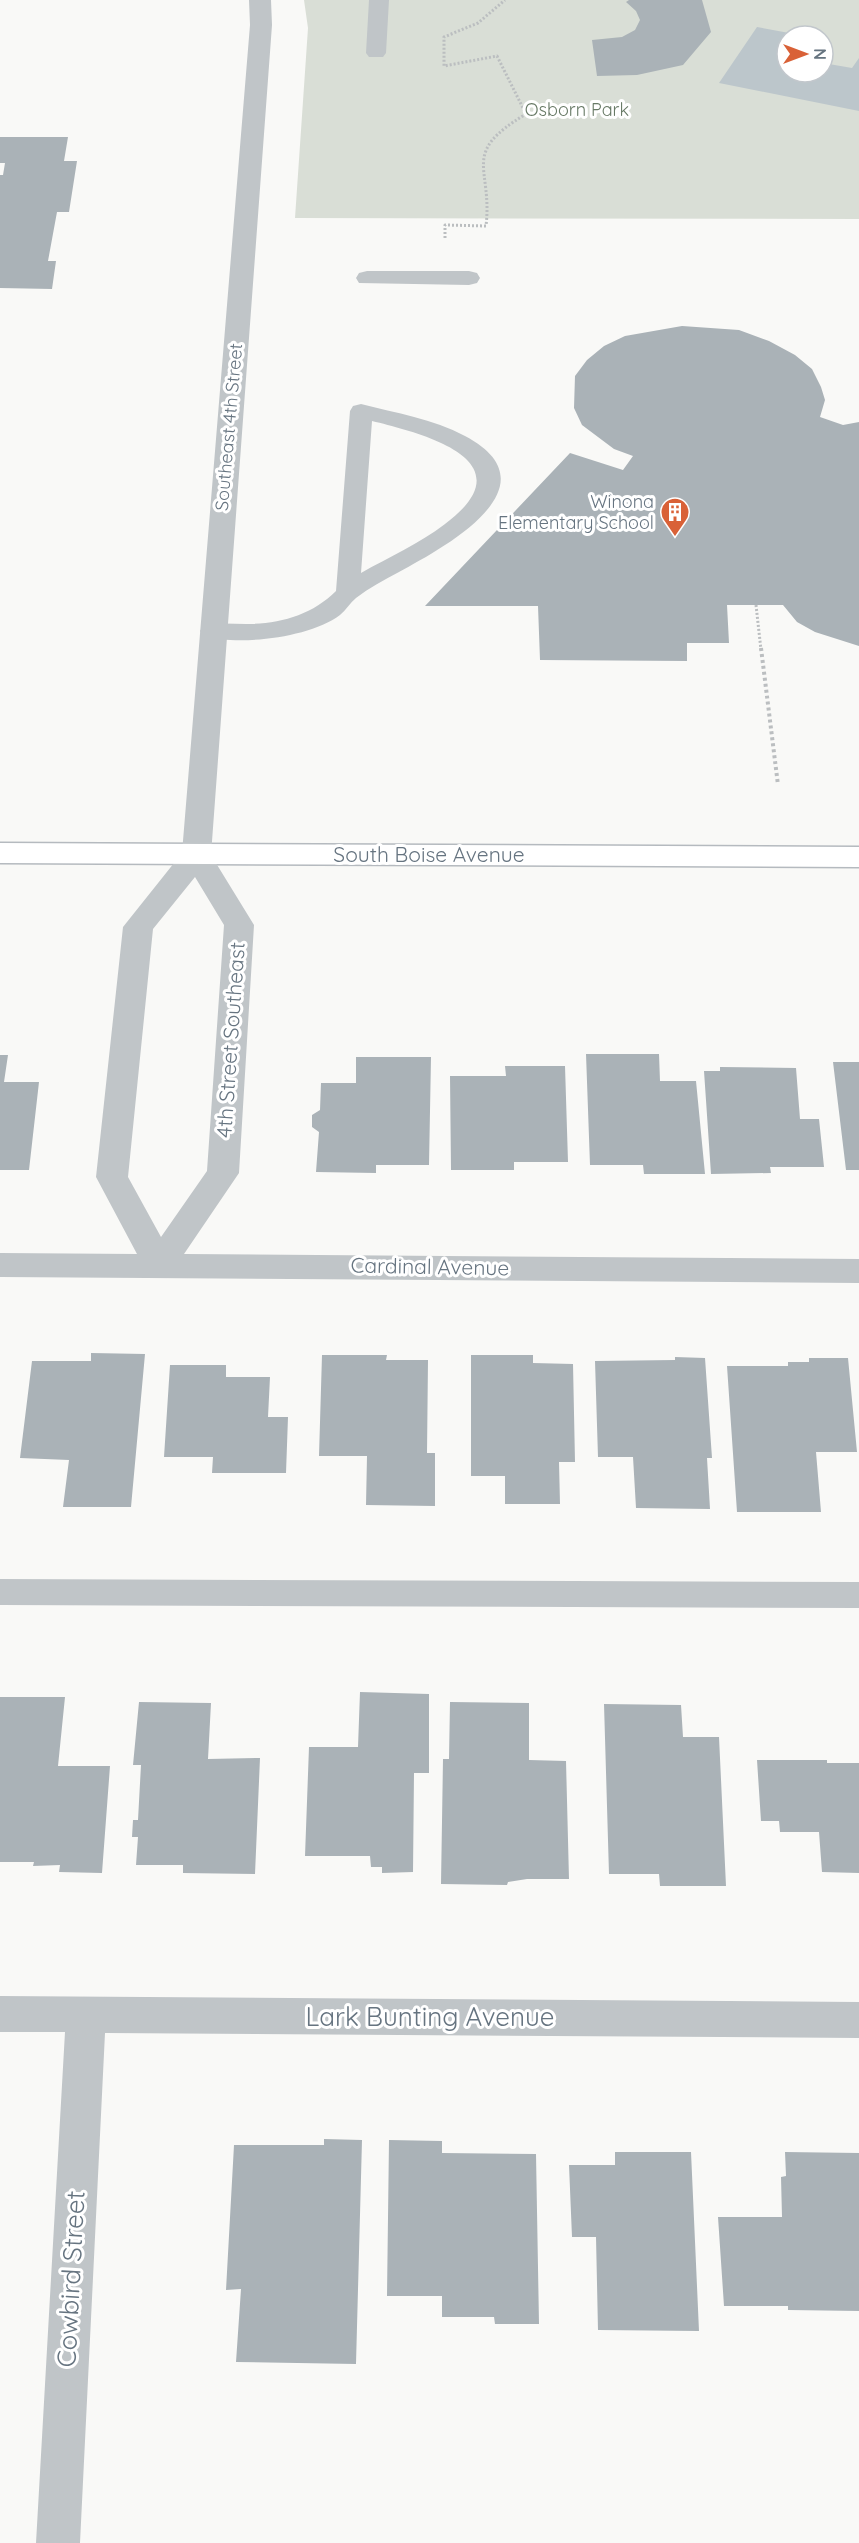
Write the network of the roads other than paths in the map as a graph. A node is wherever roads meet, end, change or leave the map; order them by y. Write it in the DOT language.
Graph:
graph roads {
  1 [pos="260,0"];
  2 [pos="379,0"];
  3 [pos="376,53"];
  4 [pos="367,278"];
  5 [pos="469,278"];
  6 [pos="348,593"];
  7 [pos="212,631"];
  8 [pos="0,853"];
  9 [pos="196,855"];
  10 [pos="859,857"];
  11 [pos="0,1265"];
  12 [pos="159,1265"];
  13 [pos="859,1271"];
  14 [pos="0,1592"];
  15 [pos="859,1595"];
  16 [pos="0,2014"];
  17 [pos="86,2014"];
  18 [pos="859,2020"];
  19 [pos="58,2543"];
  1 -- 7 [label="street, Southeast 4th Street"];
  2 -- 3 [label="lane"];
  4 -- 5 [label="lane"];
  6 -- 6 [label="lane"];
  6 -- 7 [label="lane"];
  7 -- 9 [label="street, Southeast 4th Street"];
  8 -- 9 [label="main road, South Boise Avenue"];
  9 -- 10 [label="main road, South Boise Avenue"];
  9 -- 12 [label="street, 4th Street Southeast"];
  9 -- 12 [label="street"];
  11 -- 12 [label="street, Cardinal Avenue"];
  12 -- 13 [label="street, Cardinal Avenue"];
  14 -- 15 [label="lane"];
  16 -- 17 [label="street, Lark Bunting Avenue"];
  17 -- 18 [label="street, Lark Bunting Avenue"];
  17 -- 19 [label="street, Cowbird Street"];
}
